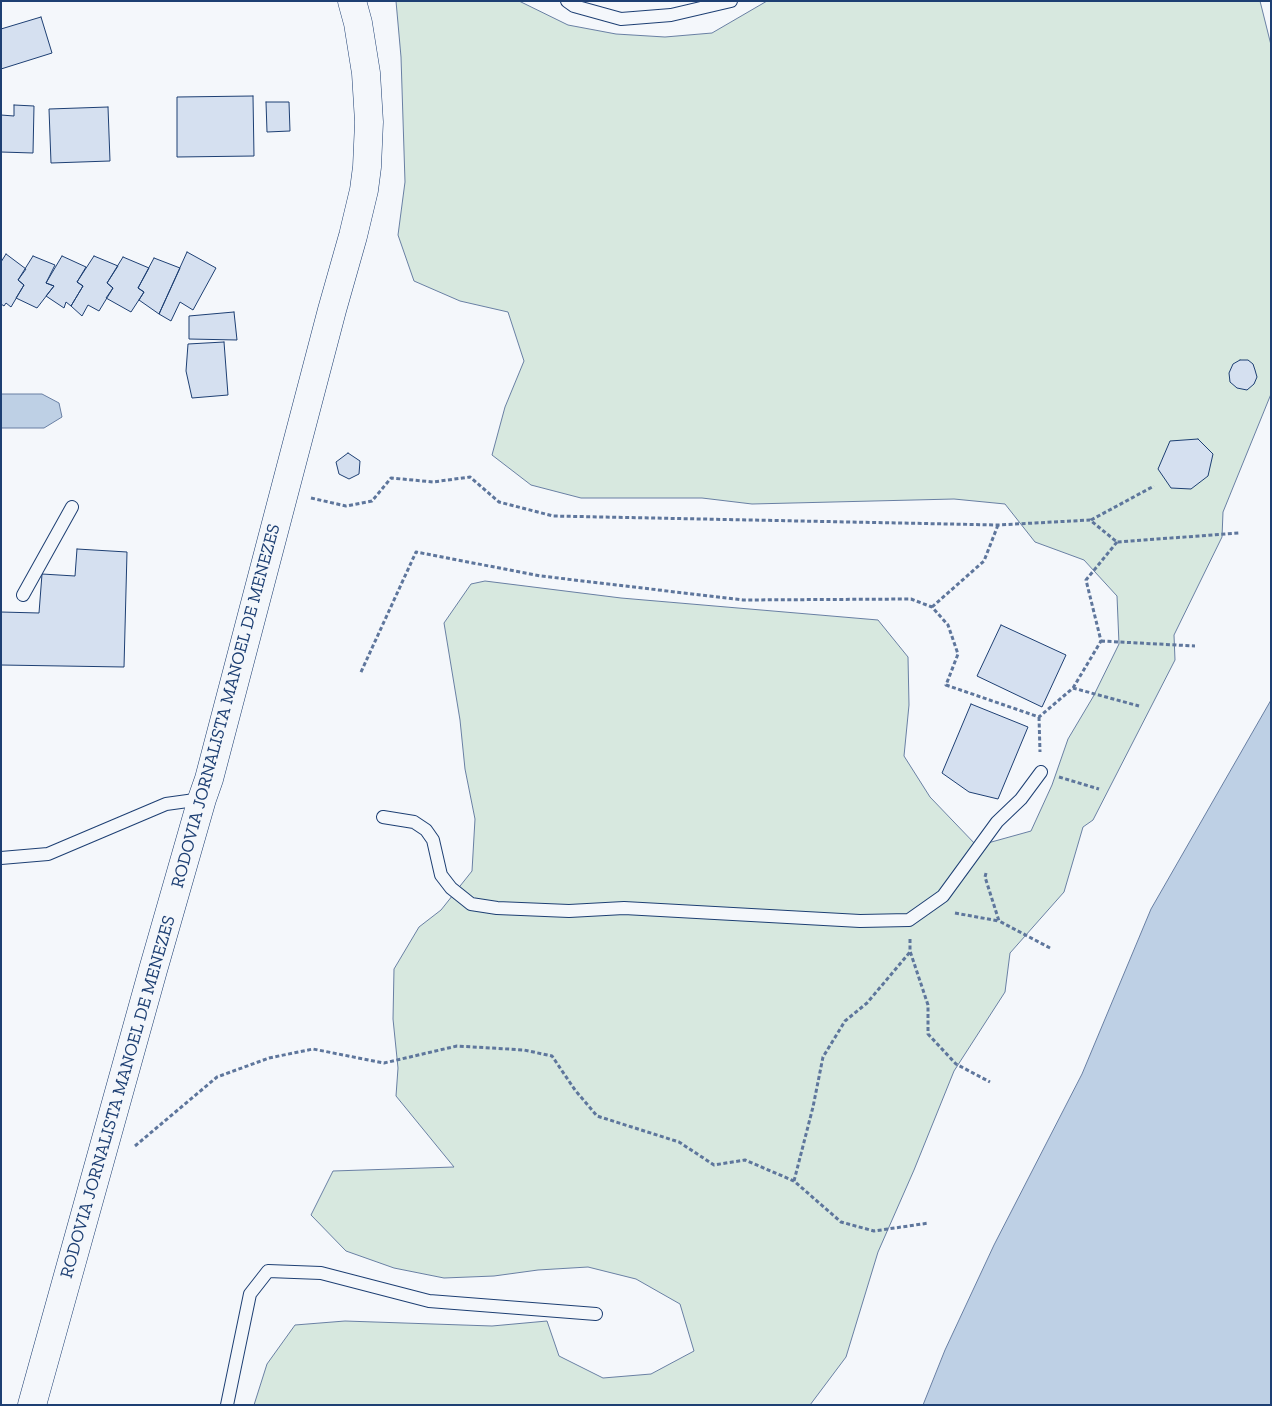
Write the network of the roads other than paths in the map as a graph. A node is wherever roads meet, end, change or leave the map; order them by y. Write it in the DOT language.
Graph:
graph roads {
  1 [pos="352,1"];
  2 [pos="567,1"];
  3 [pos="731,1"];
  4 [pos="72,506"];
  5 [pos="23,595"];
  6 [pos="1041,772"];
  7 [pos="202,799"];
  8 [pos="383,817"];
  9 [pos="1,858"];
  10 [pos="596,1314"];
  11 [pos="32,1405"];
  12 [pos="227,1405"];
  1 -- 7 [label="main road, RODOVIA JORNALISTA MANOEL DE MENEZES"];
  2 -- 3 [label="lane"];
  4 -- 5 [label="lane"];
  6 -- 8 [label="lane"];
  7 -- 9 [label="lane"];
  7 -- 11 [label="main road, RODOVIA JORNALISTA MANOEL DE MENEZES"];
  10 -- 12 [label="lane"];
}
